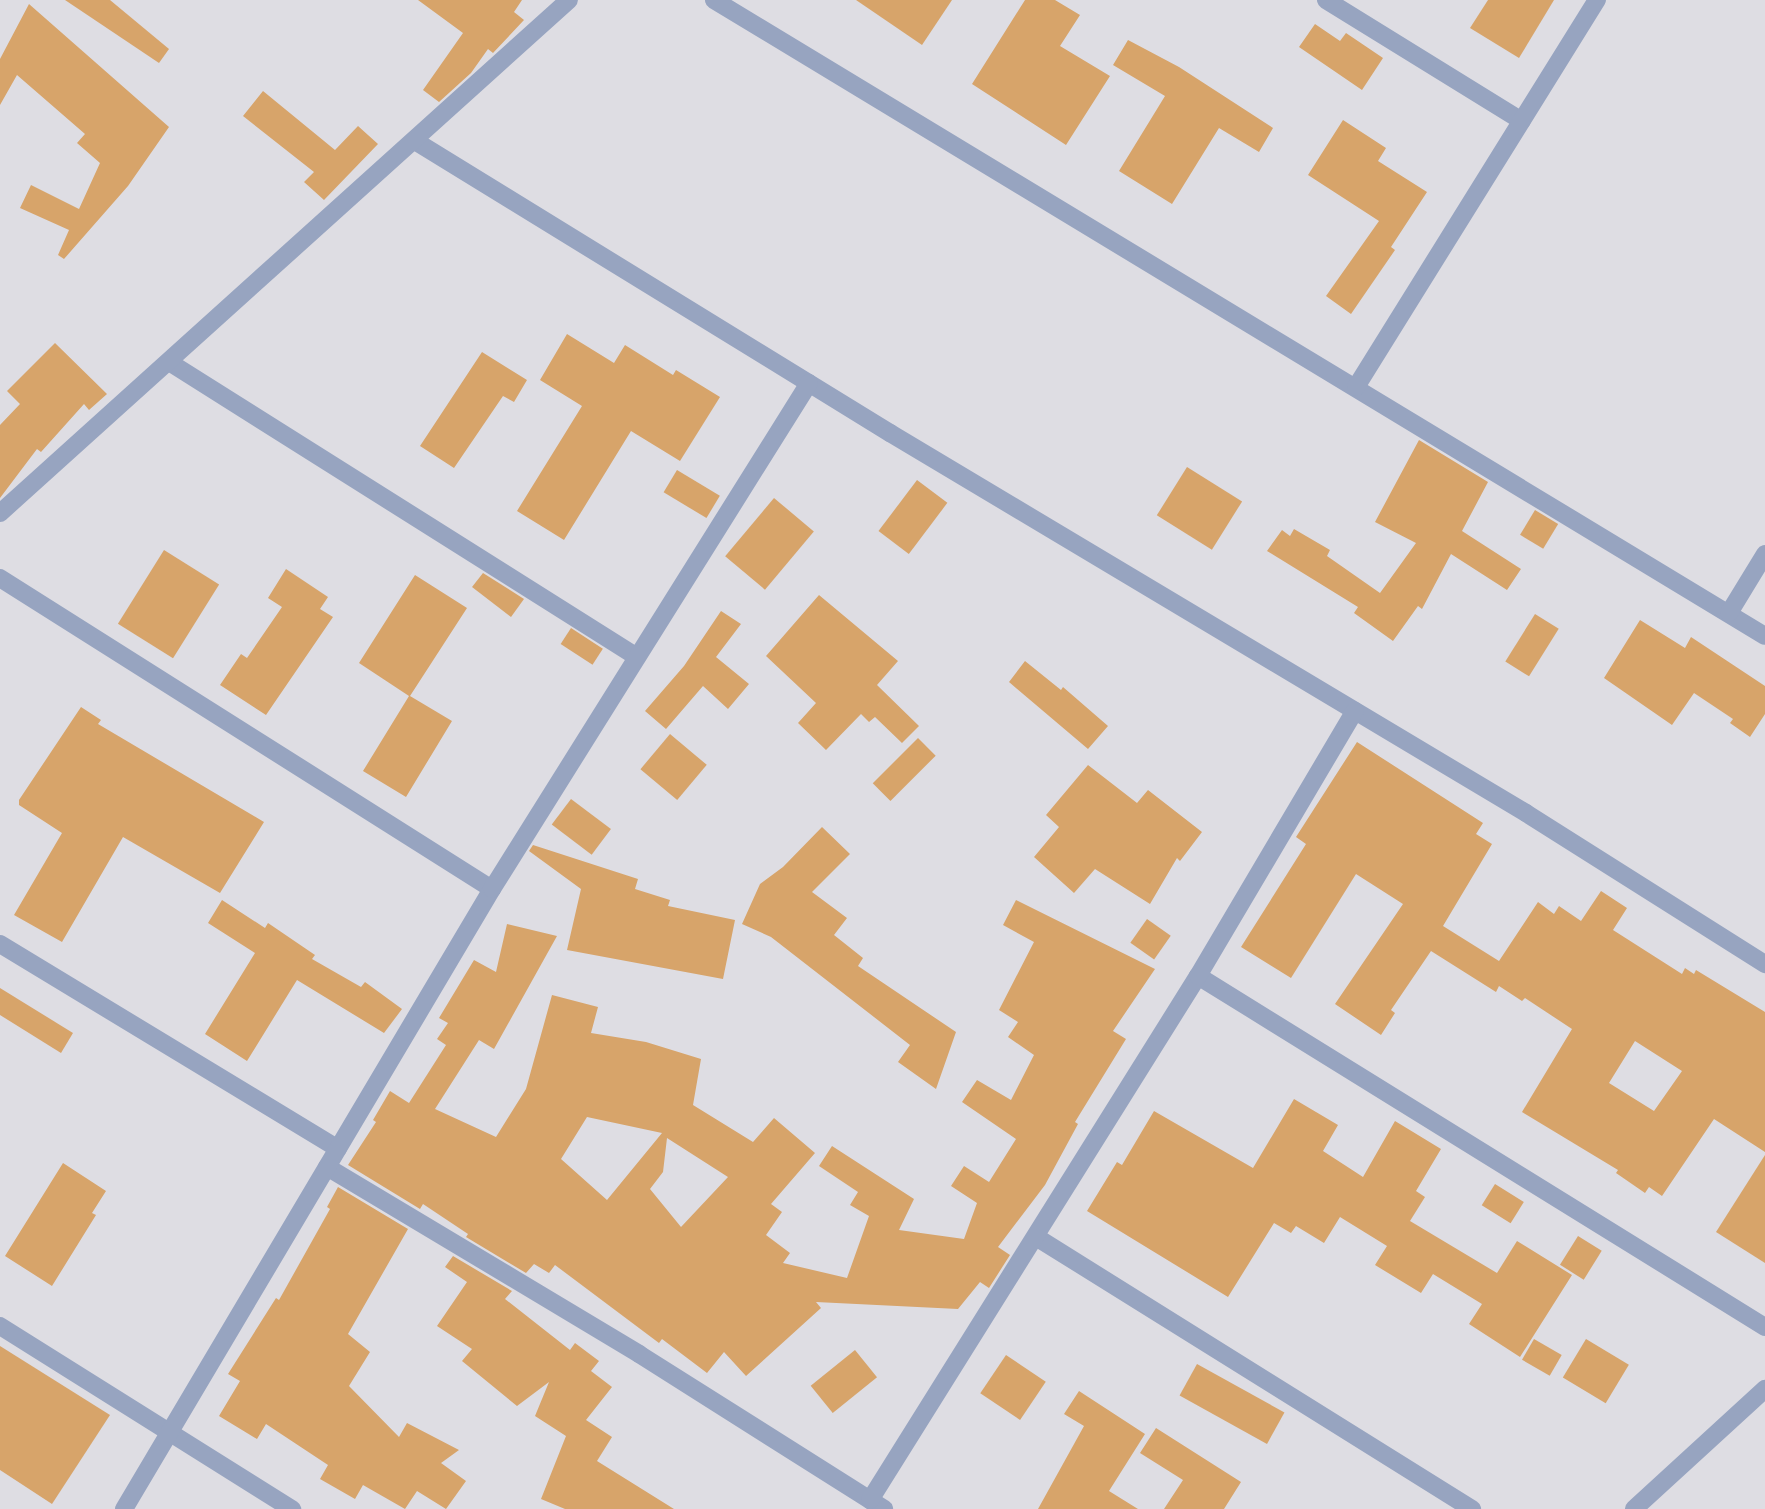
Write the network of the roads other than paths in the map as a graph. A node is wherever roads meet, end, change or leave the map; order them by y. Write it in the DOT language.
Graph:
graph roads {
  1 [pos="569,0"];
  2 [pos="714,0"];
  3 [pos="1326,0"];
  4 [pos="1597,0"];
  5 [pos="1522,122"];
  6 [pos="415,141"];
  7 [pos="169,362"];
  8 [pos="809,383"];
  9 [pos="1356,387"];
  10 [pos="0,513"];
  11 [pos="1765,554"];
  12 [pos="0,578"];
  13 [pos="1729,612"];
  14 [pos="1765,636"];
  15 [pos="638,657"];
  16 [pos="1355,711"];
  17 [pos="492,888"];
  18 [pos="0,944"];
  19 [pos="1765,964"];
  20 [pos="1198,976"];
  21 [pos="338,1149"];
  22 [pos="327,1167"];
  23 [pos="1036,1237"];
  24 [pos="0,1326"];
  25 [pos="1765,1327"];
  26 [pos="1765,1389"];
  27 [pos="167,1431"];
  28 [pos="877,1505"];
  29 [pos="124,1509"];
  30 [pos="292,1509"];
  31 [pos="1472,1509"];
  32 [pos="1634,1509"];
  1 -- 6 [label="street"];
  2 -- 9 [label="street"];
  3 -- 5 [label="street"];
  4 -- 5 [label="street"];
  5 -- 9 [label="street"];
  6 -- 7 [label="street"];
  6 -- 8 [label="street"];
  7 -- 10 [label="street"];
  7 -- 15 [label="street"];
  8 -- 15 [label="street"];
  8 -- 16 [label="street"];
  9 -- 13 [label="street"];
  11 -- 13 [label="street"];
  12 -- 17 [label="street"];
  13 -- 14 [label="street"];
  15 -- 17 [label="street"];
  16 -- 19 [label="street"];
  16 -- 20 [label="street"];
  17 -- 21 [label="street"];
  18 -- 21 [label="street"];
  20 -- 23 [label="street"];
  20 -- 25 [label="street"];
  21 -- 22 [label="street"];
  22 -- 27 [label="street"];
  22 -- 28 [label="street"];
  23 -- 28 [label="street"];
  23 -- 31 [label="street"];
  24 -- 27 [label="street"];
  26 -- 32 [label="street"];
  27 -- 29 [label="street"];
  27 -- 30 [label="street"];
}
